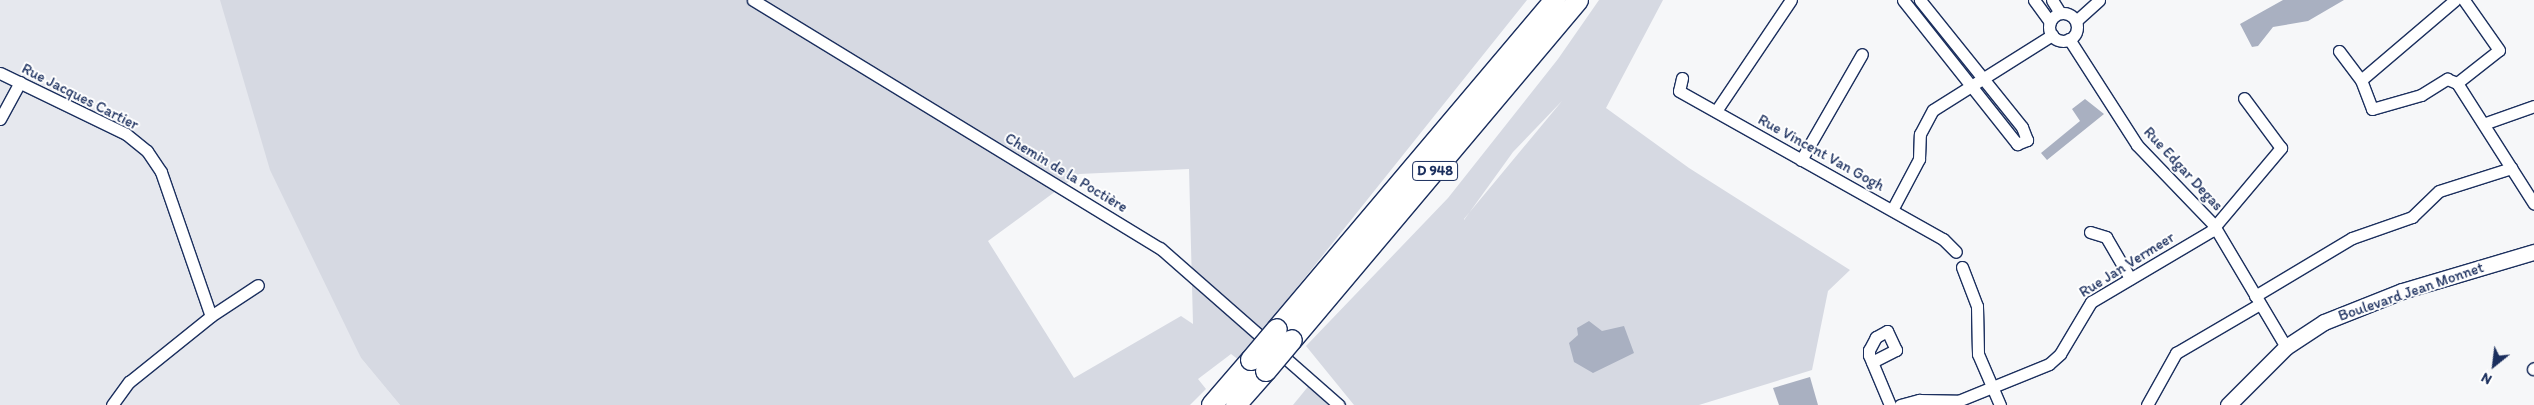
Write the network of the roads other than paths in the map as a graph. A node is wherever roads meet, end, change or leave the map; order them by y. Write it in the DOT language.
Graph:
graph roads {
  1 [pos="753,0"];
  2 [pos="1555,0"];
  3 [pos="1578,0"];
  4 [pos="1791,0"];
  5 [pos="1903,0"];
  6 [pos="1920,0"];
  7 [pos="2034,0"];
  8 [pos="2052,0"];
  9 [pos="2099,0"];
  10 [pos="2455,0"];
  11 [pos="2464,0"];
  12 [pos="2060,13"];
  13 [pos="2076,20"];
  14 [pos="2050,22"];
  15 [pos="2052,35"];
  16 [pos="2069,39"];
  17 [pos="2339,51"];
  18 [pos="1862,54"];
  19 [pos="0,73"];
  20 [pos="1682,78"];
  21 [pos="1983,78"];
  22 [pos="2361,80"];
  23 [pos="20,82"];
  24 [pos="2457,83"];
  25 [pos="1969,86"];
  26 [pos="2244,98"];
  27 [pos="2534,106"];
  28 [pos="1716,111"];
  29 [pos="0,119"];
  30 [pos="2486,123"];
  31 [pos="1801,160"];
  32 [pos="2511,168"];
  33 [pos="2534,204"];
  34 [pos="1892,210"];
  35 [pos="2213,224"];
  36 [pos="2090,232"];
  37 [pos="1956,252"];
  38 [pos="2534,252"];
  39 [pos="1962,267"];
  40 [pos="2130,278"];
  41 [pos="258,285"];
  42 [pos="2257,300"];
  43 [pos="210,316"];
  44 [pos="1284,335"];
  45 [pos="2286,347"];
  46 [pos="1872,362"];
  47 [pos="1258,365"];
  48 [pos="1993,387"];
  49 [pos="112,405"];
  50 [pos="1212,405"];
  51 [pos="1236,405"];
  52 [pos="1339,405"];
  53 [pos="1890,405"];
  54 [pos="1900,405"];
  55 [pos="2000,405"];
  56 [pos="2147,405"];
  57 [pos="2228,405"];
  1 -- 52 [label="street, Chemin de la Poctière"];
  2 -- 44 [label="highway, D 948"];
  3 -- 44 [label="highway, D 948"];
  4 -- 28 [label="street"];
  5 -- 25 [label="street"];
  6 -- 21 [label="street"];
  7 -- 14 [label="street"];
  8 -- 12 [label="street"];
  9 -- 13 [label="street"];
  10 -- 22 [label="street"];
  11 -- 24 [label="street"];
  12 -- 13 [label="street"];
  12 -- 14 [label="street"];
  13 -- 16 [label="street"];
  14 -- 15 [label="street"];
  15 -- 16 [label="street"];
  15 -- 21 [label="street"];
  16 -- 35 [label="street, Rue Edgar Degas"];
  17 -- 22 [label="street"];
  18 -- 31 [label="street"];
  19 -- 23 [label="street, Rue Jacques Cartier"];
  20 -- 28 [label="street, Rue Vincent Van Gogh"];
  21 -- 25 [label="street"];
  21 -- 25 [label="street"];
  22 -- 24 [label="street"];
  23 -- 29 [label="street"];
  23 -- 43 [label="street, Rue Jacques Cartier"];
  24 -- 30 [label="street"];
  25 -- 34 [label="street"];
  26 -- 35 [label="street, Rue Jan Vermeer"];
  27 -- 30 [label="street"];
  28 -- 31 [label="street, Rue Vincent Van Gogh"];
  30 -- 32 [label="street"];
  31 -- 34 [label="street, Rue Vincent Van Gogh"];
  32 -- 33 [label="street"];
  32 -- 42 [label="street"];
  34 -- 37 [label="street, Rue Vincent Van Gogh"];
  35 -- 40 [label="street, Rue Jan Vermeer"];
  35 -- 42 [label="street, Rue Edgar Degas"];
  36 -- 40 [label="street"];
  38 -- 45 [label="main road, Boulevard Jean Monnet"];
  39 -- 48 [label="street"];
  40 -- 48 [label="street, Rue Jan Vermeer"];
  41 -- 43 [label="street"];
  42 -- 45 [label="street, Rue Edgar Degas"];
  42 -- 56 [label="street"];
  43 -- 49 [label="street"];
  44 -- 47 [label="highway, D 948, bridge"];
  45 -- 57 [label="main road, Boulevard Jean Monnet"];
  46 -- 53 [label="street"];
  47 -- 50 [label="highway, D 948"];
  47 -- 51 [label="highway, D 948"];
  48 -- 54 [label="street, Rue Jan Vermeer"];
  48 -- 55 [label="street"];
}
